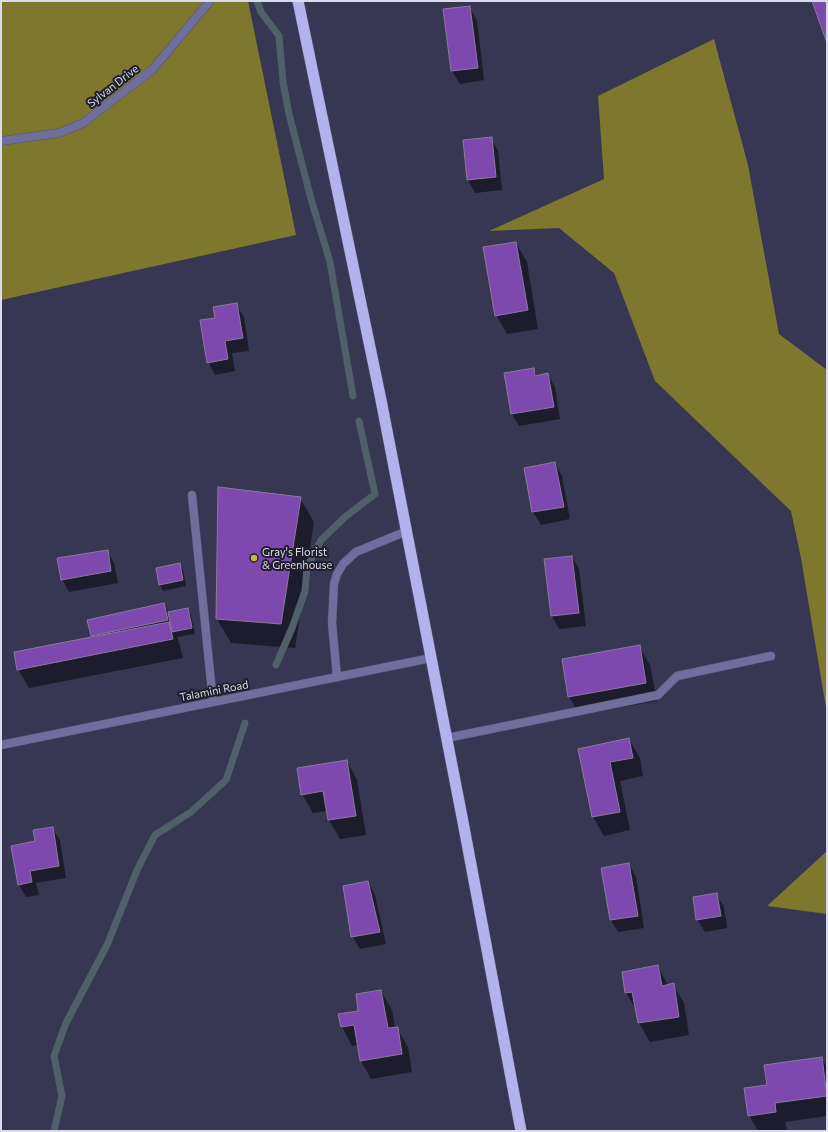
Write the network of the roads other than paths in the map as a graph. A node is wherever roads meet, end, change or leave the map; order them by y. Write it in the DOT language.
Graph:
graph roads {
  1 [pos="210,1"];
  2 [pos="298,1"];
  3 [pos="1,141"];
  4 [pos="192,495"];
  5 [pos="407,531"];
  6 [pos="771,656"];
  7 [pos="431,658"];
  8 [pos="337,677"];
  9 [pos="213,702"];
  10 [pos="447,738"];
  11 [pos="1,745"];
  12 [pos="521,1131"];
  1 -- 3 [label="street, Sylvan Drive"];
  2 -- 5 [label="highway"];
  4 -- 9 [label="street"];
  5 -- 7 [label="highway"];
  5 -- 8 [label="street"];
  6 -- 10 [label="street"];
  7 -- 8 [label="street, Talamini Road"];
  7 -- 10 [label="highway"];
  8 -- 9 [label="street, Talamini Road"];
  9 -- 11 [label="street, Talamini Road"];
  10 -- 12 [label="highway"];
}
